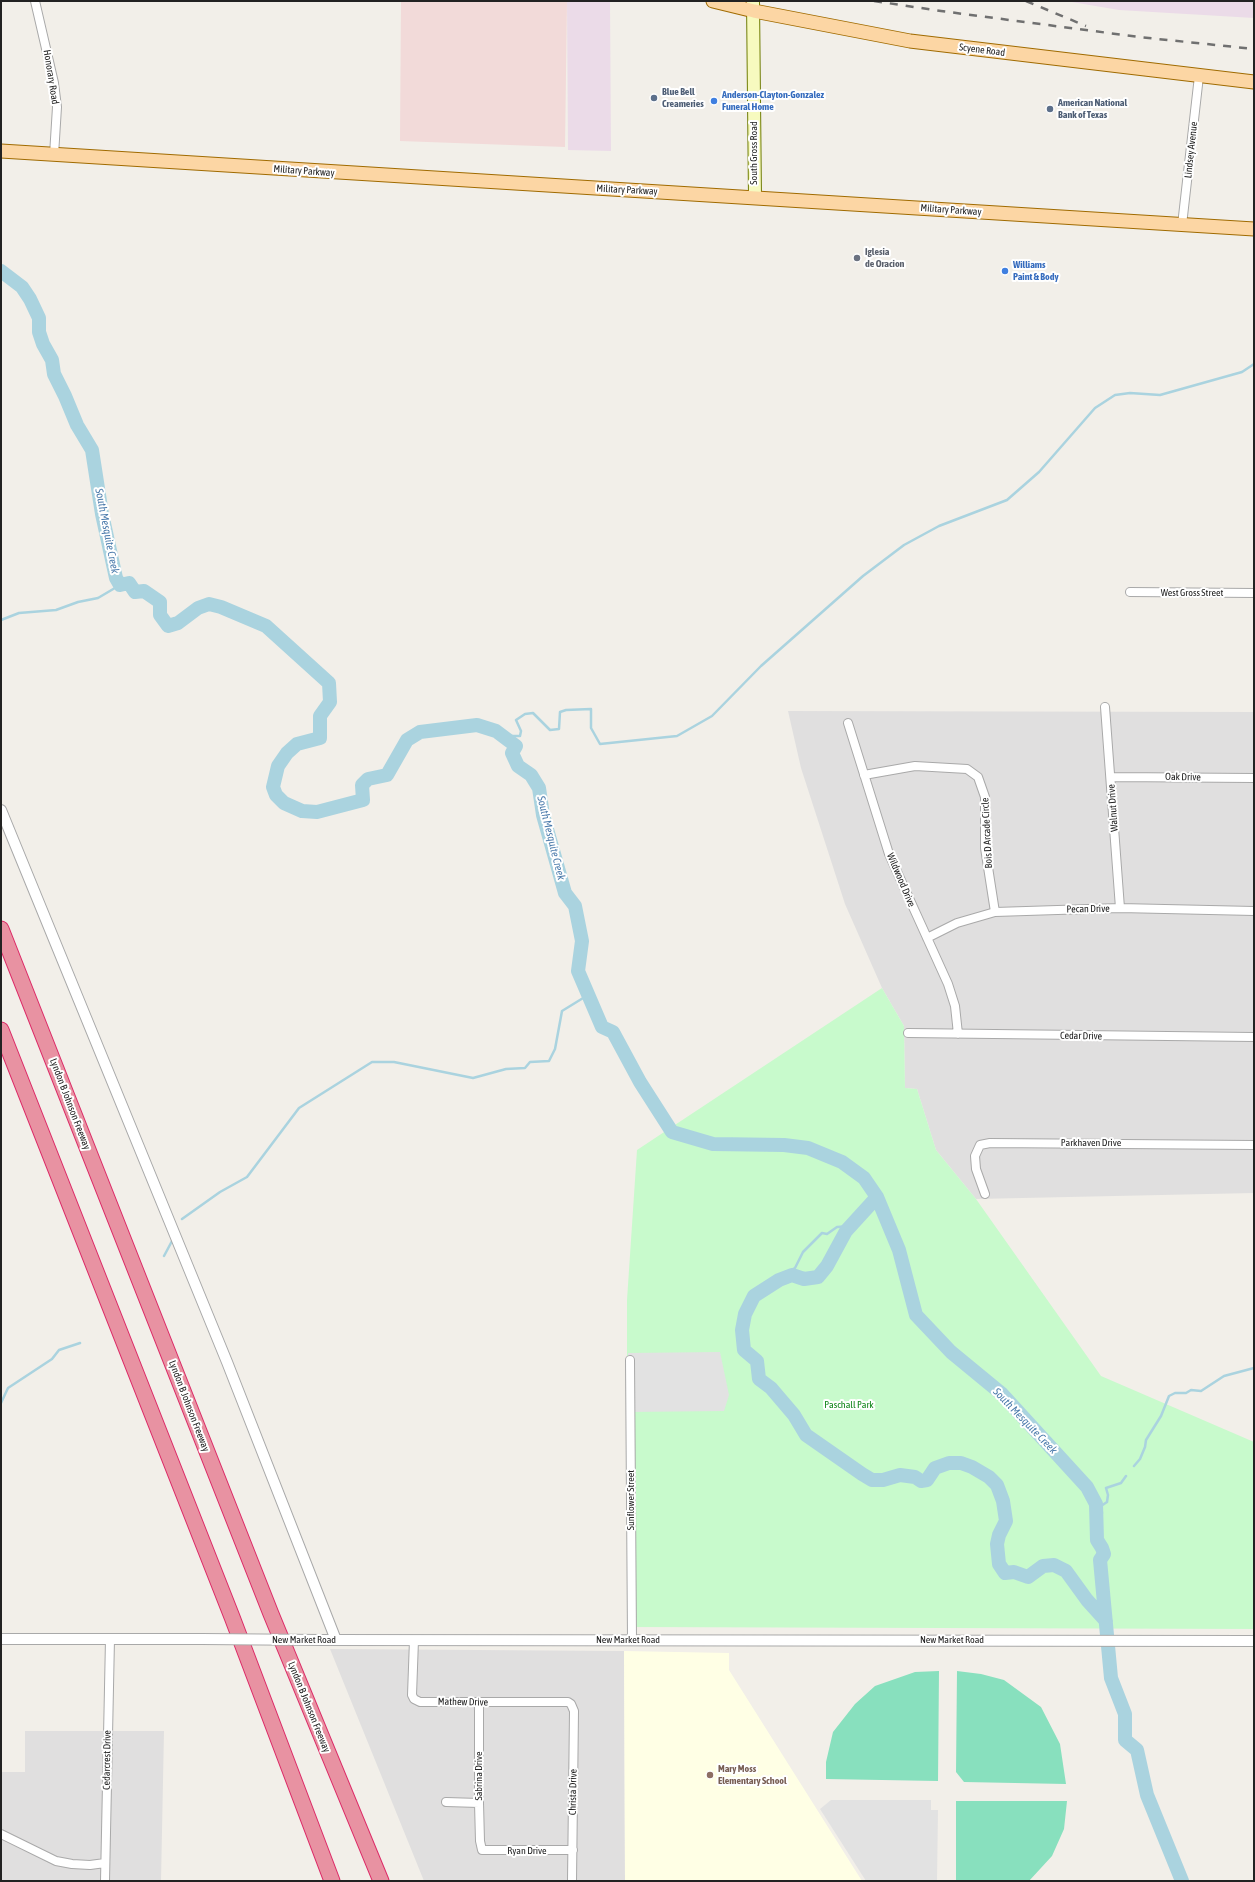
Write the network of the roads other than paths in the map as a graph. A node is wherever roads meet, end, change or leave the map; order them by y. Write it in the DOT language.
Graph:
graph roads {
  1 [pos="35,1"];
  2 [pos="723,2"];
  3 [pos="753,6"];
  4 [pos="1199,76"];
  5 [pos="1254,82"];
  6 [pos="1,151"];
  7 [pos="54,155"];
  8 [pos="754,198"];
  9 [pos="1182,225"];
  10 [pos="1254,229"];
  11 [pos="1130,592"];
  12 [pos="1254,593"];
  13 [pos="1105,707"];
  14 [pos="848,723"];
  15 [pos="864,775"];
  16 [pos="1111,777"];
  17 [pos="1254,778"];
  18 [pos="1,810"];
  19 [pos="1120,908"];
  20 [pos="1254,911"];
  21 [pos="995,912"];
  22 [pos="1,929"];
  23 [pos="927,938"];
  24 [pos="1,1030"];
  25 [pos="908,1033"];
  26 [pos="958,1034"];
  27 [pos="1254,1037"];
  28 [pos="1254,1145"];
  29 [pos="985,1194"];
  30 [pos="630,1360"];
  31 [pos="1,1639"];
  32 [pos="110,1639"];
  33 [pos="336,1640"];
  34 [pos="414,1640"];
  35 [pos="632,1640"];
  36 [pos="1254,1641"];
  37 [pos="479,1703"];
  38 [pos="571,1704"];
  39 [pos="446,1802"];
  40 [pos="478,1803"];
  41 [pos="1,1834"];
  42 [pos="482,1850"];
  43 [pos="573,1850"];
  44 [pos="105,1863"];
  45 [pos="106,1881"];
  46 [pos="332,1881"];
  47 [pos="381,1881"];
  48 [pos="572,1881"];
  1 -- 7 [label="street, Honorary Road"];
  2 -- 3 [label="main road, Scyene Road"];
  3 -- 4 [label="main road, Scyene Road"];
  3 -- 8 [label="main road, South Gross Road"];
  4 -- 5 [label="main road, Scyene Road"];
  4 -- 9 [label="street, Lindsey Avenue"];
  6 -- 7 [label="main road, Military Parkway"];
  7 -- 8 [label="main road, Military Parkway"];
  8 -- 9 [label="main road, Military Parkway"];
  9 -- 10 [label="main road, Military Parkway"];
  11 -- 12 [label="street, West Gross Street"];
  13 -- 16 [label="street, Walnut Drive"];
  14 -- 15 [label="street, Wildwood Drive"];
  15 -- 21 [label="street, Bois D Arcade Circle"];
  15 -- 23 [label="street, Wildwood Drive"];
  16 -- 17 [label="street, Oak Drive"];
  16 -- 19 [label="street, Walnut Drive"];
  18 -- 33 [label="street"];
  19 -- 20 [label="street, Pecan Drive"];
  19 -- 21 [label="street, Pecan Drive"];
  21 -- 23 [label="street, Pecan Drive"];
  22 -- 47 [label="highway, Lyndon B Johnson Freeway"];
  23 -- 26 [label="street, Wildwood Drive"];
  24 -- 46 [label="highway"];
  25 -- 26 [label="street, Cedar Drive"];
  26 -- 27 [label="street, Cedar Drive"];
  28 -- 29 [label="street, Parkhaven Drive"];
  30 -- 35 [label="street, Sunflower Street"];
  31 -- 32 [label="street, New Market Road"];
  32 -- 33 [label="street, New Market Road, bridge"];
  32 -- 44 [label="street, Cedarcrest Drive"];
  33 -- 34 [label="street, New Market Road"];
  34 -- 35 [label="street, New Market Road"];
  34 -- 37 [label="street, Mathew Drive"];
  35 -- 36 [label="street, New Market Road"];
  37 -- 38 [label="street, Mathew Drive"];
  37 -- 40 [label="street, Sabrina Drive"];
  38 -- 43 [label="street, Christa Drive"];
  39 -- 40 [label="street"];
  40 -- 42 [label="street, Sabrina Drive"];
  41 -- 44 [label="street"];
  42 -- 43 [label="street, Ryan Drive"];
  43 -- 48 [label="street, Christa Drive"];
  44 -- 45 [label="street, Cedarcrest Drive"];
}
